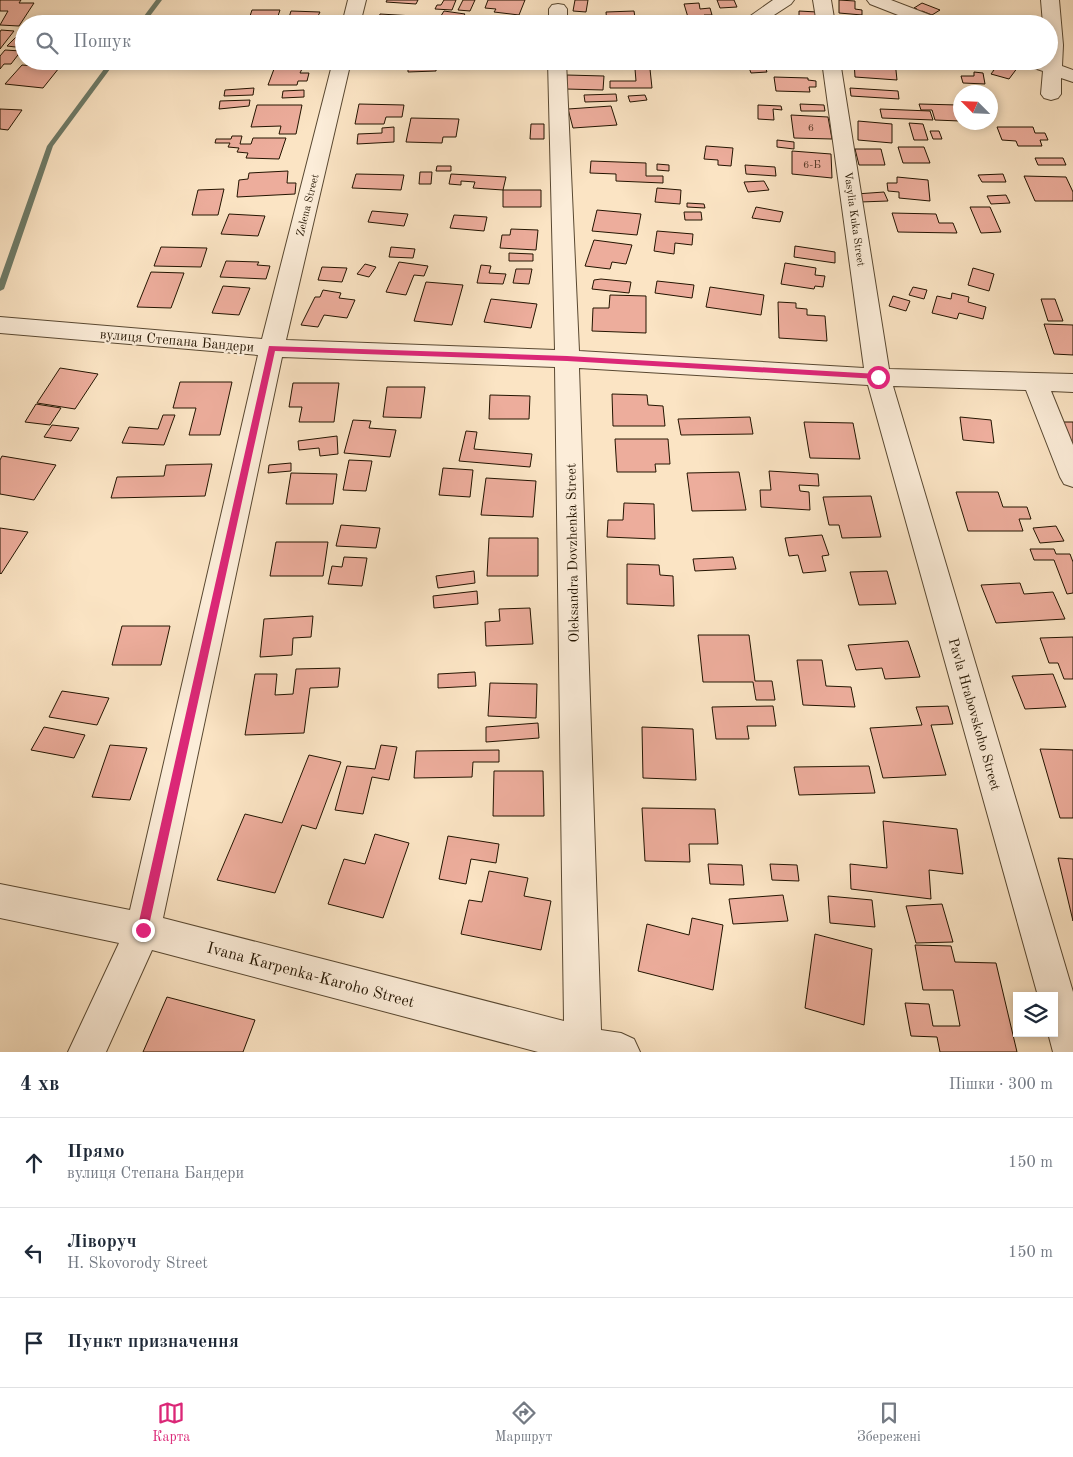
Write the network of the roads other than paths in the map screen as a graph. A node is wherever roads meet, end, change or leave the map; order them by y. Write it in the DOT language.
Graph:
graph roads {
  1 [pos="357,0"];
  2 [pos="785,0"];
  3 [pos="822,0"];
  4 [pos="876,0"];
  5 [pos="1050,0"];
  6 [pos="353,15"];
  7 [pos="762,15"];
  8 [pos="824,15"];
  9 [pos="914,15"];
  10 [pos="1051,15"];
  11 [pos="340,70"];
  12 [pos="557,70"];
  13 [pos="832,70"];
  14 [pos="1054,70"];
  15 [pos="1073,76"];
  16 [pos="1051,94"];
  17 [pos="0,325"];
  18 [pos="272,348"];
  19 [pos="567,358"];
  20 [pos="878,377"];
  21 [pos="1036,382"];
  22 [pos="1073,383"];
  23 [pos="1073,478"];
  24 [pos="0,901"];
  25 [pos="143,930"];
  26 [pos="583,1045"];
  27 [pos="87,1052"];
  28 [pos="621,1052"];
  29 [pos="1072,1052"];
  1 -- 6 [label="street"];
  2 -- 7 [label="street"];
  3 -- 8 [label="street"];
  4 -- 9 [label="street"];
  5 -- 10 [label="street"];
  11 -- 18 [label="street, Zelena Street"];
  12 -- 19 [label="street, Oleksandra Dovzhenka Street"];
  13 -- 20 [label="street, Vasylia Kuka Street"];
  14 -- 15 [label="street"];
  14 -- 16 [label="street"];
  17 -- 18 [label="street, вулиця Степана Бандери"];
  18 -- 19 [label="street, вулиця Степана Бандери"];
  18 -- 25 [label="street, Zelena Street"];
  19 -- 20 [label="street, вулиця Степана Бандери"];
  19 -- 26 [label="street, Oleksandra Dovzhenka Street"];
  20 -- 21 [label="street, вулиця Степана Бандери"];
  20 -- 29 [label="street, Pavla Hrabovskoho Street"];
  21 -- 22 [label="street, вулиця Степана Бандери"];
  21 -- 23 [label="street"];
  24 -- 25 [label="street, Ivana Karpenka-Karoho Street"];
  25 -- 26 [label="street, Ivana Karpenka-Karoho Street"];
  25 -- 27 [label="street, Zelena Street"];
  26 -- 28 [label="street, Ivana Karpenka-Karoho Street"];
}
